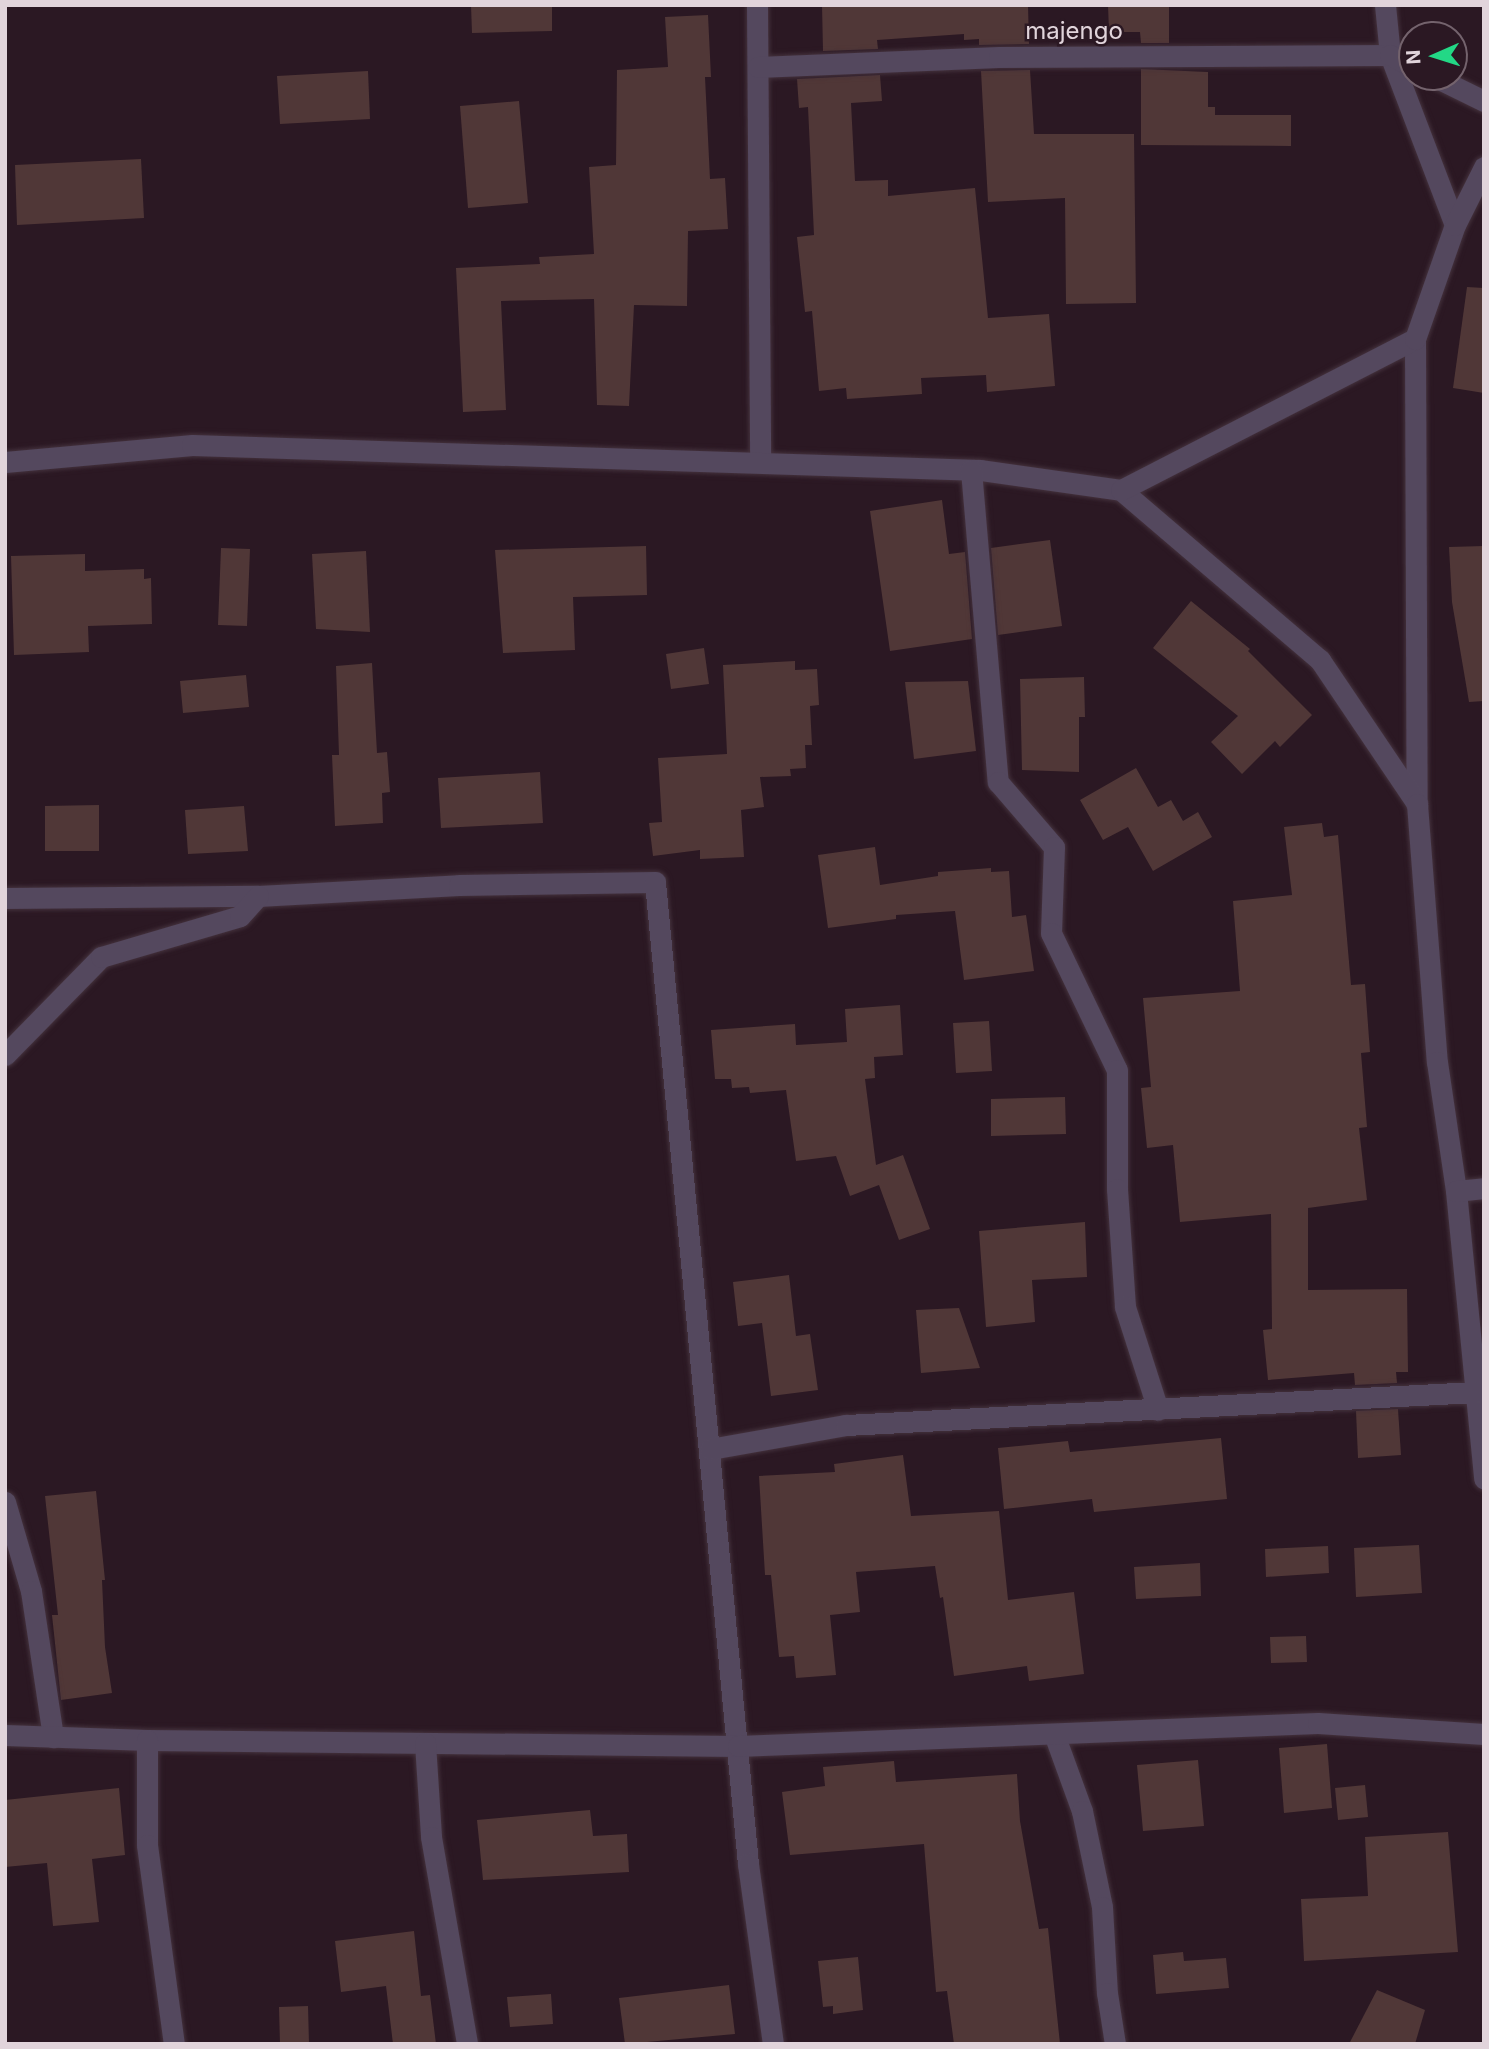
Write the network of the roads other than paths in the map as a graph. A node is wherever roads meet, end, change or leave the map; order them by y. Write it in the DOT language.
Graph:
graph roads {
  1 [pos="757,5"];
  2 [pos="1385,5"];
  3 [pos="1390,55"];
  4 [pos="1398,59"];
  5 [pos="758,66"];
  6 [pos="1464,91"];
  7 [pos="1484,101"];
  8 [pos="1484,167"];
  9 [pos="1455,225"];
  10 [pos="1415,339"];
  11 [pos="760,461"];
  12 [pos="5,462"];
  13 [pos="971,470"];
  14 [pos="1121,490"];
  15 [pos="1417,804"];
  16 [pos="258,896"];
  17 [pos="5,898"];
  18 [pos="5,1055"];
  19 [pos="1484,1188"];
  20 [pos="1456,1191"];
  21 [pos="1475,1392"];
  22 [pos="1158,1410"];
  23 [pos="710,1449"];
  24 [pos="1484,1479"];
  25 [pos="5,1502"];
  26 [pos="1054,1734"];
  27 [pos="1484,1734"];
  28 [pos="5,1735"];
  29 [pos="53,1737"];
  30 [pos="147,1740"];
  31 [pos="425,1743"];
  32 [pos="738,1746"];
  33 [pos="174,2044"];
  34 [pos="467,2044"];
  35 [pos="774,2044"];
  36 [pos="1115,2044"];
  1 -- 5 [label="street"];
  2 -- 3 [label="street"];
  3 -- 4 [label="street, majengo"];
  3 -- 5 [label="street, majengo"];
  3 -- 9 [label="street"];
  5 -- 11 [label="street"];
  6 -- 7 [label="street"];
  8 -- 9 [label="street"];
  9 -- 10 [label="street"];
  10 -- 14 [label="street"];
  10 -- 15 [label="street"];
  11 -- 12 [label="street"];
  11 -- 13 [label="street"];
  13 -- 14 [label="street"];
  13 -- 22 [label="street"];
  14 -- 15 [label="street"];
  15 -- 20 [label="street"];
  16 -- 17 [label="street"];
  16 -- 18 [label="street"];
  16 -- 23 [label="street"];
  19 -- 20 [label="street"];
  20 -- 21 [label="street"];
  21 -- 22 [label="street"];
  21 -- 24 [label="street"];
  22 -- 23 [label="street"];
  23 -- 32 [label="street"];
  25 -- 29 [label="street"];
  26 -- 27 [label="street"];
  26 -- 32 [label="street"];
  26 -- 36 [label="street"];
  28 -- 29 [label="street"];
  29 -- 30 [label="street"];
  30 -- 31 [label="street"];
  30 -- 33 [label="street"];
  31 -- 32 [label="street"];
  31 -- 34 [label="street"];
  32 -- 35 [label="street"];
}
